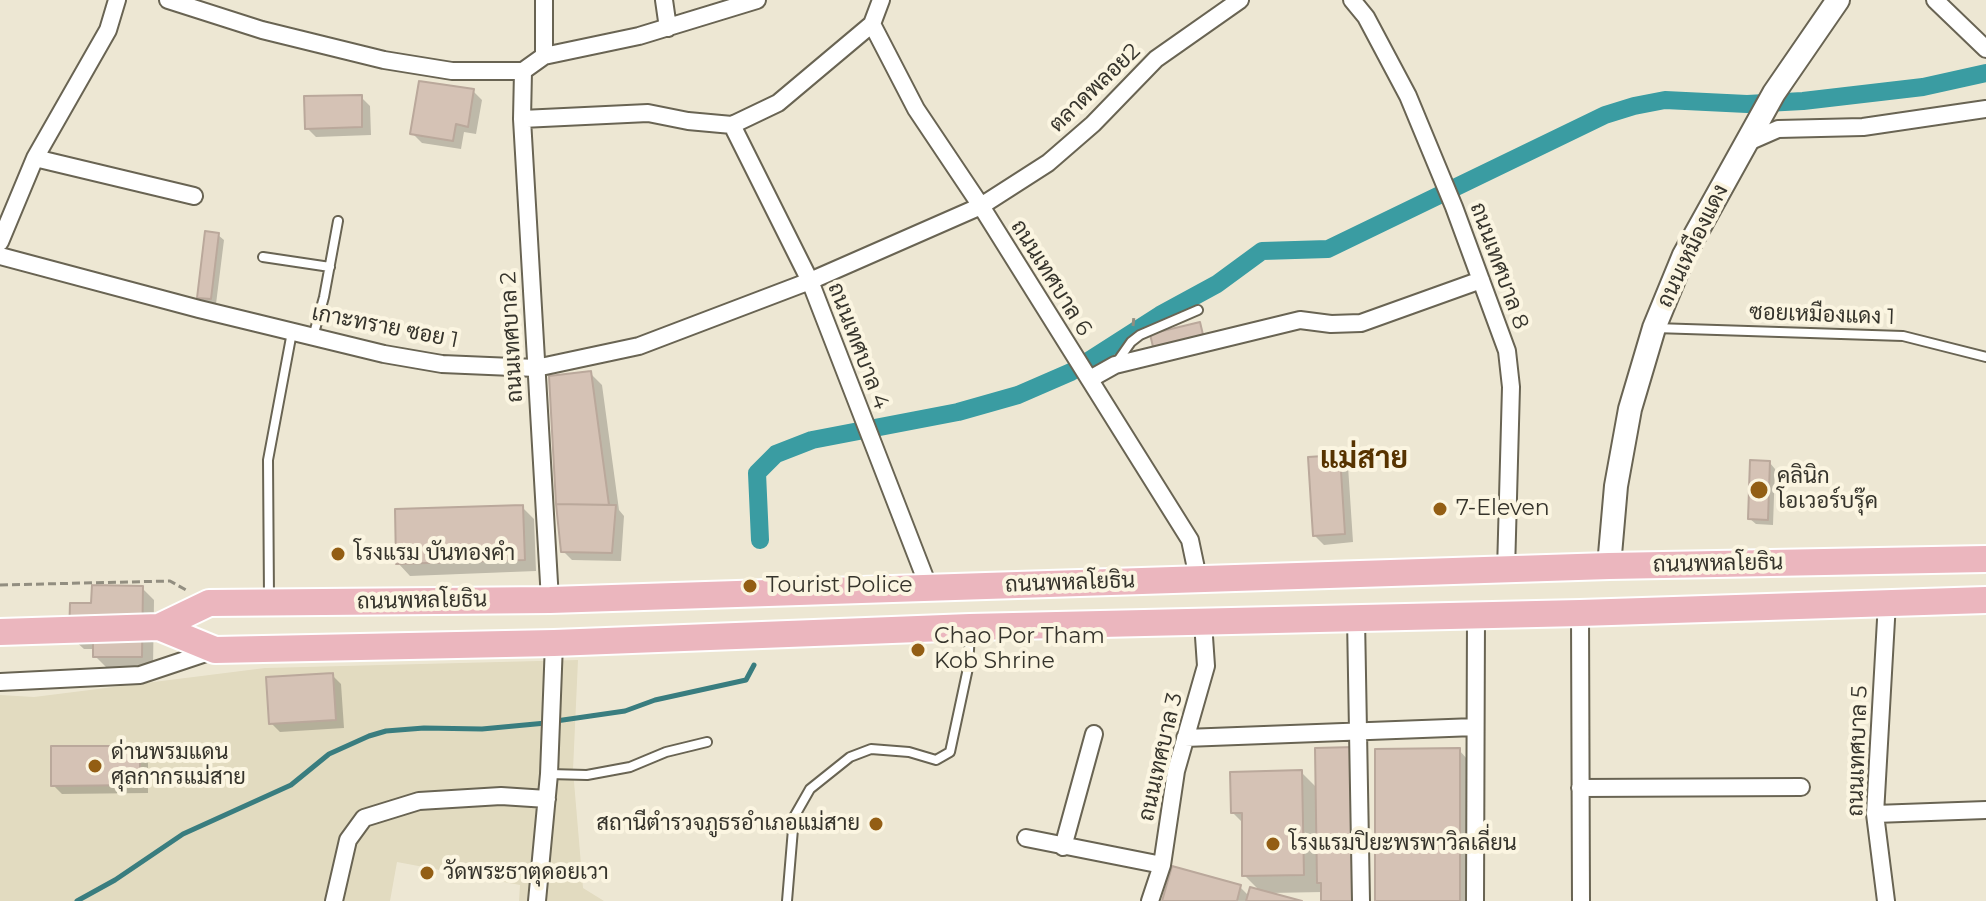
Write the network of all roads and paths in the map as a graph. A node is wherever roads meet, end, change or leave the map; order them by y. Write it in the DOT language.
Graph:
graph roads {
  1 [pos="117,0"];
  2 [pos="168,0"];
  3 [pos="544,0"];
  4 [pos="664,0"];
  5 [pos="757,0"];
  6 [pos="881,0"];
  7 [pos="1240,0"];
  8 [pos="1352,0"];
  9 [pos="1838,0"];
  10 [pos="1935,0"];
  11 [pos="872,24"];
  12 [pos="668,28"];
  13 [pos="1986,49"];
  14 [pos="544,56"];
  15 [pos="523,71"];
  16 [pos="1986,109"];
  17 [pos="522,119"];
  18 [pos="732,125"];
  19 [pos="1748,138"];
  20 [pos="35,158"];
  21 [pos="194,196"];
  22 [pos="981,206"];
  23 [pos="338,221"];
  24 [pos="0,242"];
  25 [pos="0,256"];
  26 [pos="263,257"];
  27 [pos="330,267"];
  28 [pos="1481,280"];
  29 [pos="810,281"];
  30 [pos="1198,310"];
  31 [pos="1654,328"];
  32 [pos="292,332"];
  33 [pos="313,337"];
  34 [pos="1986,357"];
  35 [pos="1115,365"];
  36 [pos="536,368"];
  37 [pos="1090,379"];
  38 [pos="1986,559"];
  39 [pos="1609,566"];
  40 [pos="1506,571"];
  41 [pos="1198,578"];
  42 [pos="0,585"];
  43 [pos="972,587"];
  44 [pos="929,588"];
  45 [pos="550,600"];
  46 [pos="1986,600"];
  47 [pos="269,602"];
  48 [pos="1887,602"];
  49 [pos="209,603"];
  50 [pos="1580,613"];
  51 [pos="1476,615"];
  52 [pos="1356,618"];
  53 [pos="1203,622"];
  54 [pos="159,627"];
  55 [pos="970,627"];
  56 [pos="0,632"];
  57 [pos="554,643"];
  58 [pos="215,650"];
  59 [pos="0,682"];
  60 [pos="1475,727"];
  61 [pos="1358,733"];
  62 [pos="1094,734"];
  63 [pos="1185,738"];
  64 [pos="707,742"];
  65 [pos="549,774"];
  66 [pos="1801,787"];
  67 [pos="1580,788"];
  68 [pos="547,799"];
  69 [pos="1986,810"];
  70 [pos="1875,814"];
  71 [pos="1026,838"];
  72 [pos="1063,847"];
  73 [pos="1162,865"];
  74 [pos="334,901"];
  75 [pos="537,901"];
  76 [pos="787,901"];
  77 [pos="1150,901"];
  78 [pos="1361,901"];
  79 [pos="1475,901"];
  80 [pos="1581,901"];
  81 [pos="1886,901"];
  1 -- 20 [label="street"];
  2 -- 15 [label="street"];
  3 -- 14 [label="street"];
  4 -- 12 [label="street"];
  5 -- 12 [label="street"];
  6 -- 11 [label="street"];
  7 -- 22 [label="street, ตลาดพลอย2"];
  8 -- 28 [label="street, ถนนเทศบาล 8"];
  9 -- 19 [label="street, ถนนเหมืองแดง"];
  10 -- 13 [label="street"];
  11 -- 18 [label="street"];
  11 -- 22 [label="street, ถนนเทศบาล 6"];
  12 -- 14 [label="street"];
  14 -- 15 [label="street"];
  15 -- 17 [label="street, ถนนเทศบาล 2"];
  16 -- 19 [label="street"];
  17 -- 18 [label="street"];
  17 -- 36 [label="street, ถนนเทศบาล 2"];
  18 -- 29 [label="street, ถนนเทศบาล 4"];
  19 -- 31 [label="street, ถนนเหมืองแดง"];
  20 -- 21 [label="street"];
  20 -- 24 [label="street"];
  22 -- 29 [label="street, เกาะทราย ซอย 1"];
  22 -- 37 [label="street, ถนนเทศบาล 6"];
  23 -- 27 [label="lane"];
  25 -- 32 [label="street, เกาะทราย ซอย 1"];
  26 -- 27 [label="lane"];
  27 -- 33 [label="lane"];
  28 -- 35 [label="street"];
  28 -- 40 [label="street, ถนนเทศบาล 8"];
  29 -- 36 [label="street, เกาะทราย ซอย 1"];
  29 -- 44 [label="street, ถนนเทศบาล 4"];
  30 -- 35 [label="lane"];
  31 -- 34 [label="lane, ซอยเหมืองแดง 1"];
  31 -- 39 [label="street, ถนนเหมืองแดง"];
  32 -- 33 [label="street, เกาะทราย ซอย 1"];
  32 -- 47 [label="lane"];
  33 -- 36 [label="street, เกาะทราย ซอย 1"];
  35 -- 37 [label="street"];
  36 -- 45 [label="street, ถนนเทศบาล 2"];
  37 -- 41 [label="street, ถนนเทศบาล 6"];
  38 -- 39 [label="main road, ถนนพหลโยธิน"];
  39 -- 40 [label="main road, ถนนพหลโยธิน"];
  40 -- 41 [label="main road, ถนนพหลโยธิน"];
  41 -- 43 [label="main road, ถนนพหลโยธิน"];
  42 -- 49 [label="path"];
  43 -- 44 [label="main road, ถนนพหลโยธิน"];
  43 -- 55 [label="main road"];
  44 -- 45 [label="main road, ถนนพหลโยธิน"];
  45 -- 47 [label="main road, ถนนพหลโยธิน"];
  46 -- 48 [label="main road, ถนนพหลโยธิน"];
  47 -- 49 [label="main road, ถนนพหลโยธิน"];
  48 -- 50 [label="main road, ถนนพหลโยธิน"];
  48 -- 70 [label="street, ถนนเทศบาล 5"];
  49 -- 54 [label="main road, ถนนพหลโยธิน"];
  50 -- 51 [label="main road, ถนนพหลโยธิน"];
  50 -- 67 [label="street"];
  51 -- 52 [label="main road, ถนนพหลโยธิน"];
  51 -- 60 [label="street"];
  52 -- 53 [label="main road, ถนนพหลโยธิน"];
  52 -- 61 [label="street"];
  53 -- 55 [label="main road, ถนนพหลโยธิน"];
  53 -- 63 [label="street, ถนนเทศบาล 3"];
  54 -- 56 [label="main road, ถนนพหลโยธิน"];
  54 -- 58 [label="main road, ถนนพหลโยธิน"];
  55 -- 57 [label="main road, ถนนพหลโยธิน"];
  55 -- 76 [label="lane"];
  57 -- 58 [label="main road, ถนนพหลโยธิน"];
  57 -- 65 [label="street"];
  58 -- 59 [label="street"];
  60 -- 61 [label="street"];
  60 -- 79 [label="street"];
  61 -- 63 [label="street"];
  61 -- 78 [label="street"];
  62 -- 72 [label="street"];
  63 -- 73 [label="street, ถนนเทศบาล 3"];
  64 -- 65 [label="lane"];
  65 -- 68 [label="street"];
  66 -- 67 [label="street"];
  67 -- 80 [label="street"];
  68 -- 74 [label="street"];
  68 -- 75 [label="street"];
  69 -- 70 [label="street"];
  70 -- 81 [label="street, ถนนเทศบาล 5"];
  71 -- 72 [label="street"];
  72 -- 73 [label="street"];
  73 -- 77 [label="street, ถนนเทศบาล 3"];
}
